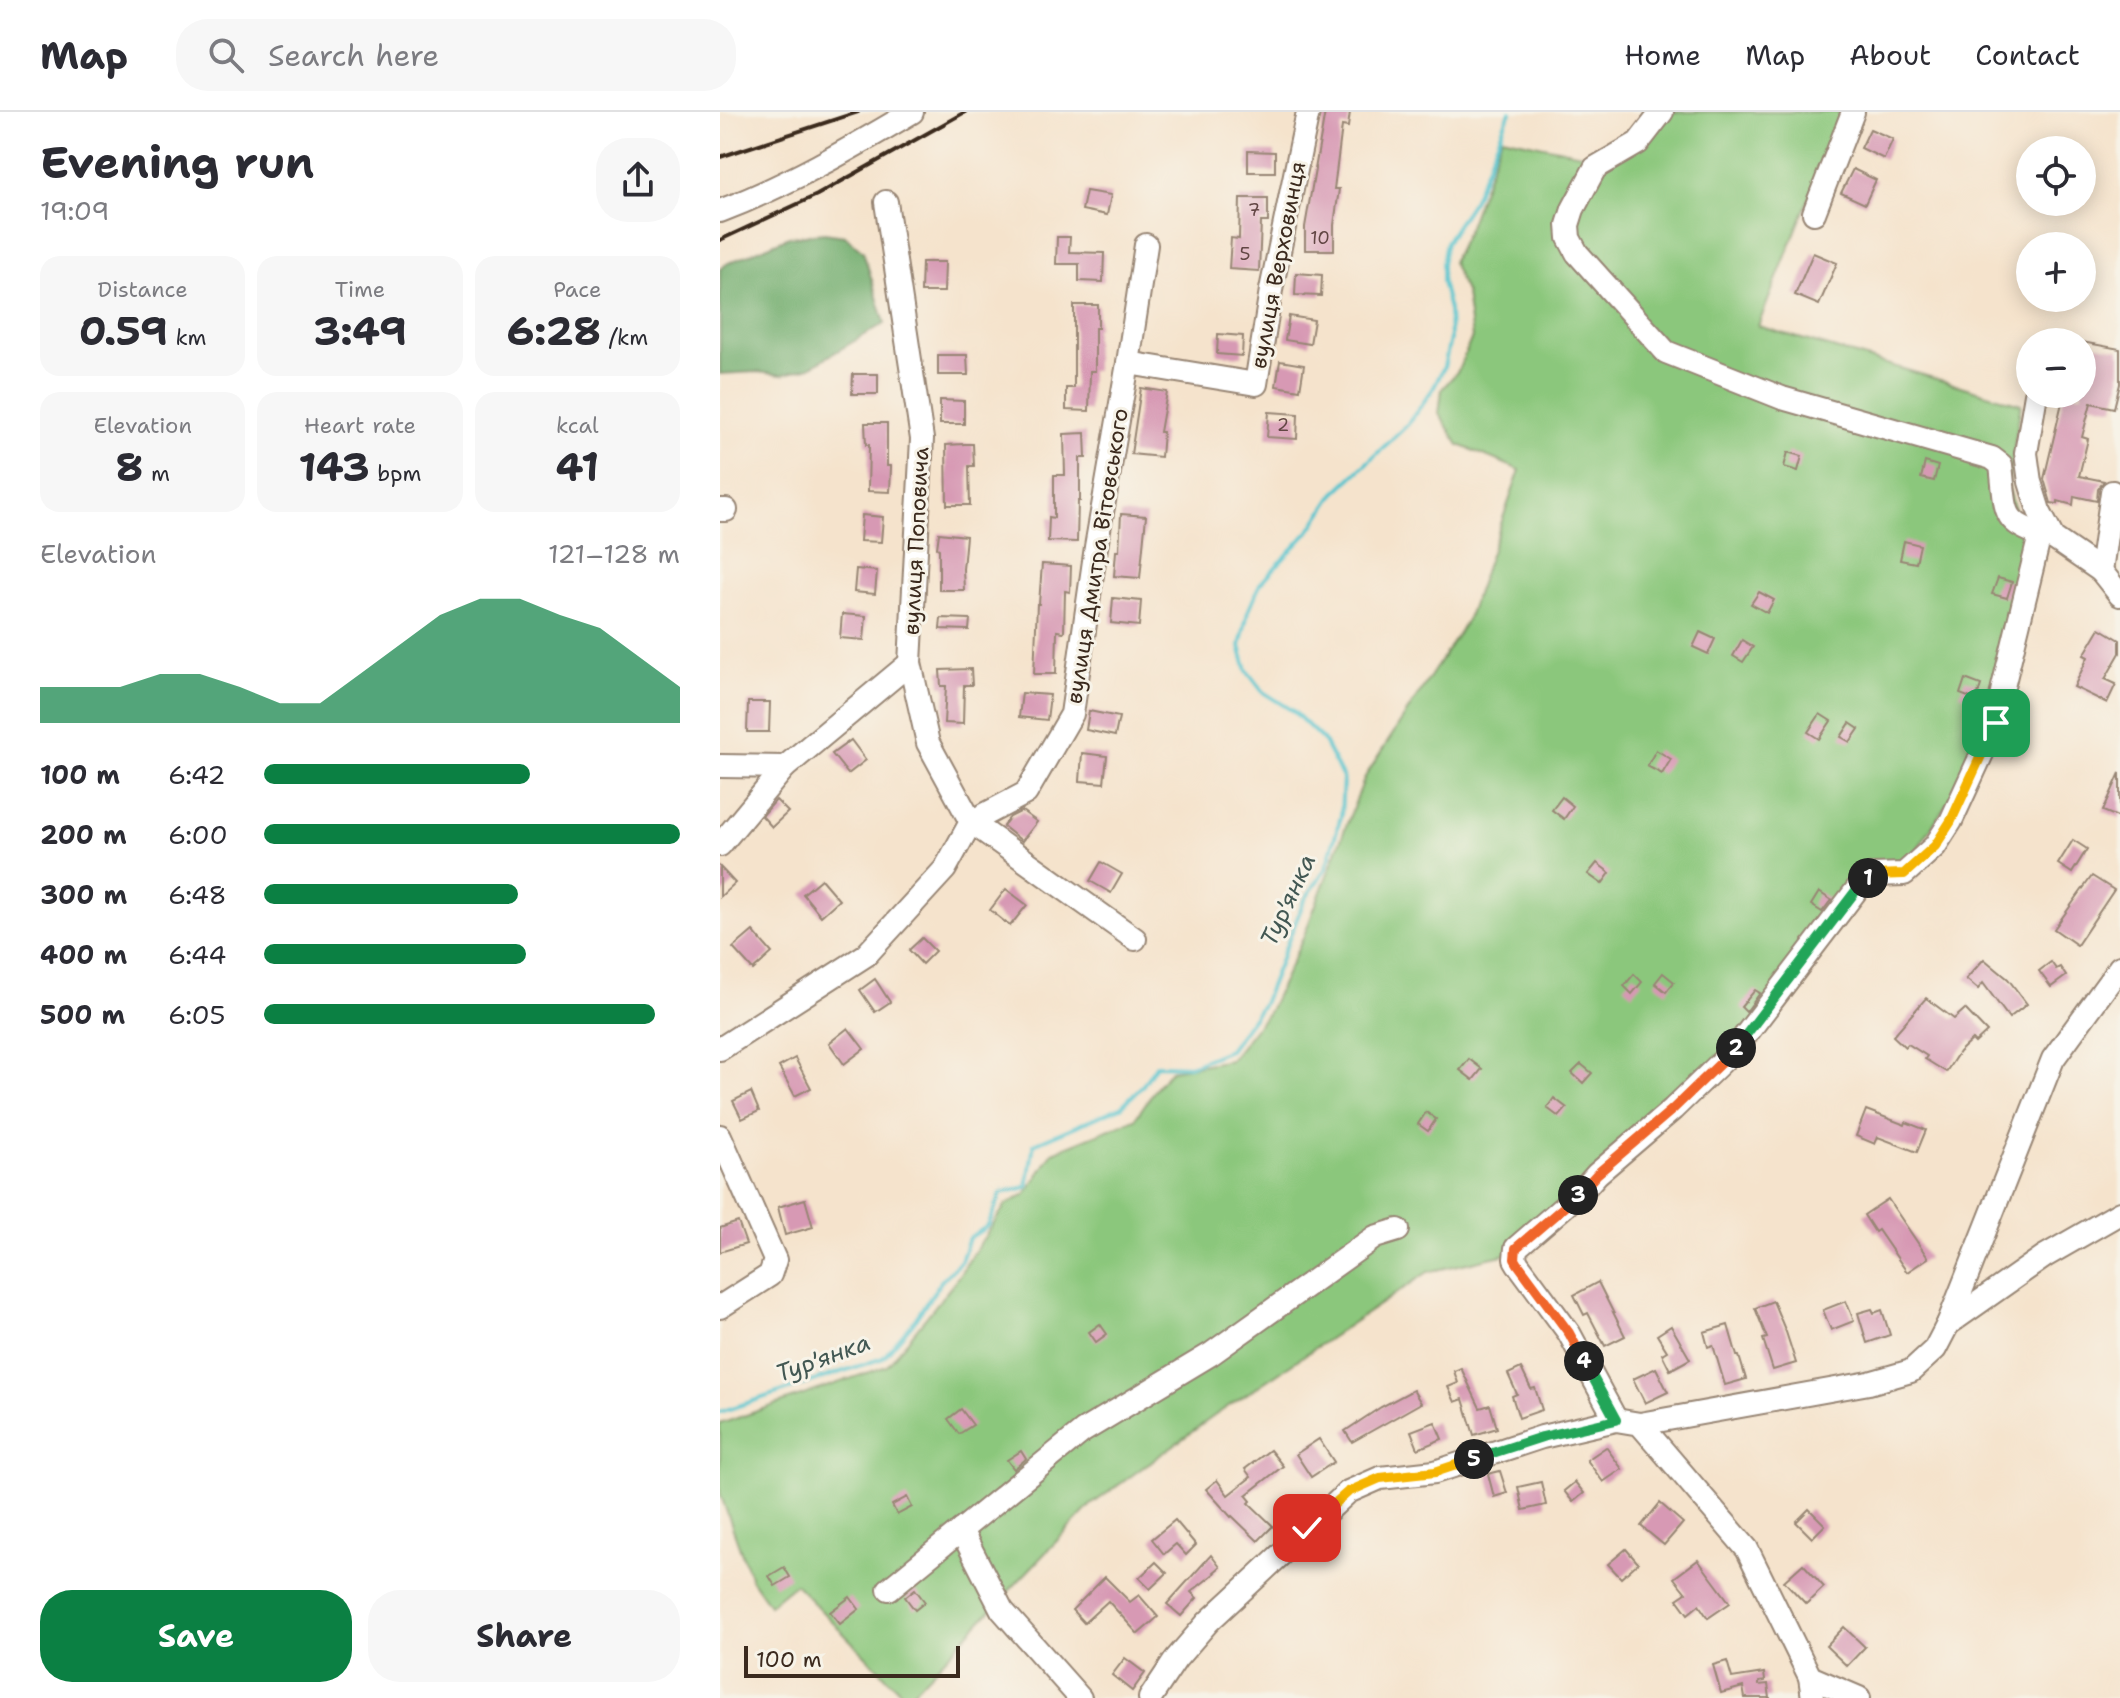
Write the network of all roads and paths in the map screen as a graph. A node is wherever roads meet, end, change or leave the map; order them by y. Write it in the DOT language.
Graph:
graph roads {
  1 [pos="912,112"];
  2 [pos="1308,112"];
  3 [pos="1662,112"];
  4 [pos="1853,112"];
  5 [pos="886,202"];
  6 [pos="720,211"];
  7 [pos="1814,213"];
  8 [pos="1146,245"];
  9 [pos="1128,363"];
  10 [pos="2034,408"];
  11 [pos="2112,492"];
  12 [pos="2047,536"];
  13 [pos="2101,571"];
  14 [pos="2120,595"];
  15 [pos="910,663"];
  16 [pos="720,766"];
  17 [pos="785,767"];
  18 [pos="971,822"];
  19 [pos="720,845"];
  20 [pos="1135,939"];
  21 [pos="2120,967"];
  22 [pos="720,1049"];
  23 [pos="720,1136"];
  24 [pos="2120,1213"];
  25 [pos="1398,1230"];
  26 [pos="720,1307"];
  27 [pos="1948,1324"];
  28 [pos="1616,1420"];
  29 [pos="1640,1424"];
  30 [pos="961,1530"];
  31 [pos="889,1589"];
  32 [pos="1811,1687"];
  33 [pos="1080,1698"];
  34 [pos="1150,1698"];
  35 [pos="1859,1698"];
  1 -- 6 [label="street"];
  2 -- 9 [label="street, вулиця Верховинця"];
  3 -- 12 [label="street"];
  4 -- 7 [label="street"];
  5 -- 15 [label="street, вулиця Поповича"];
  8 -- 9 [label="street, вулиця Дмитра Вітовського"];
  9 -- 18 [label="street, вулиця Дмитра Вітовського"];
  10 -- 12 [label="street"];
  11 -- 13 [label="street"];
  12 -- 13 [label="street"];
  12 -- 28 [label="street"];
  13 -- 14 [label="street"];
  15 -- 17 [label="street"];
  15 -- 18 [label="street, вулиця Поповича"];
  16 -- 17 [label="street"];
  17 -- 19 [label="street"];
  18 -- 20 [label="street, вулиця Поповича"];
  18 -- 22 [label="street"];
  21 -- 27 [label="street"];
  23 -- 26 [label="street"];
  24 -- 27 [label="street"];
  25 -- 30 [label="street"];
  27 -- 29 [label="street"];
  28 -- 29 [label="street"];
  28 -- 34 [label="street"];
  29 -- 32 [label="street"];
  30 -- 31 [label="street"];
  30 -- 33 [label="street"];
  32 -- 35 [label="street"];
}
